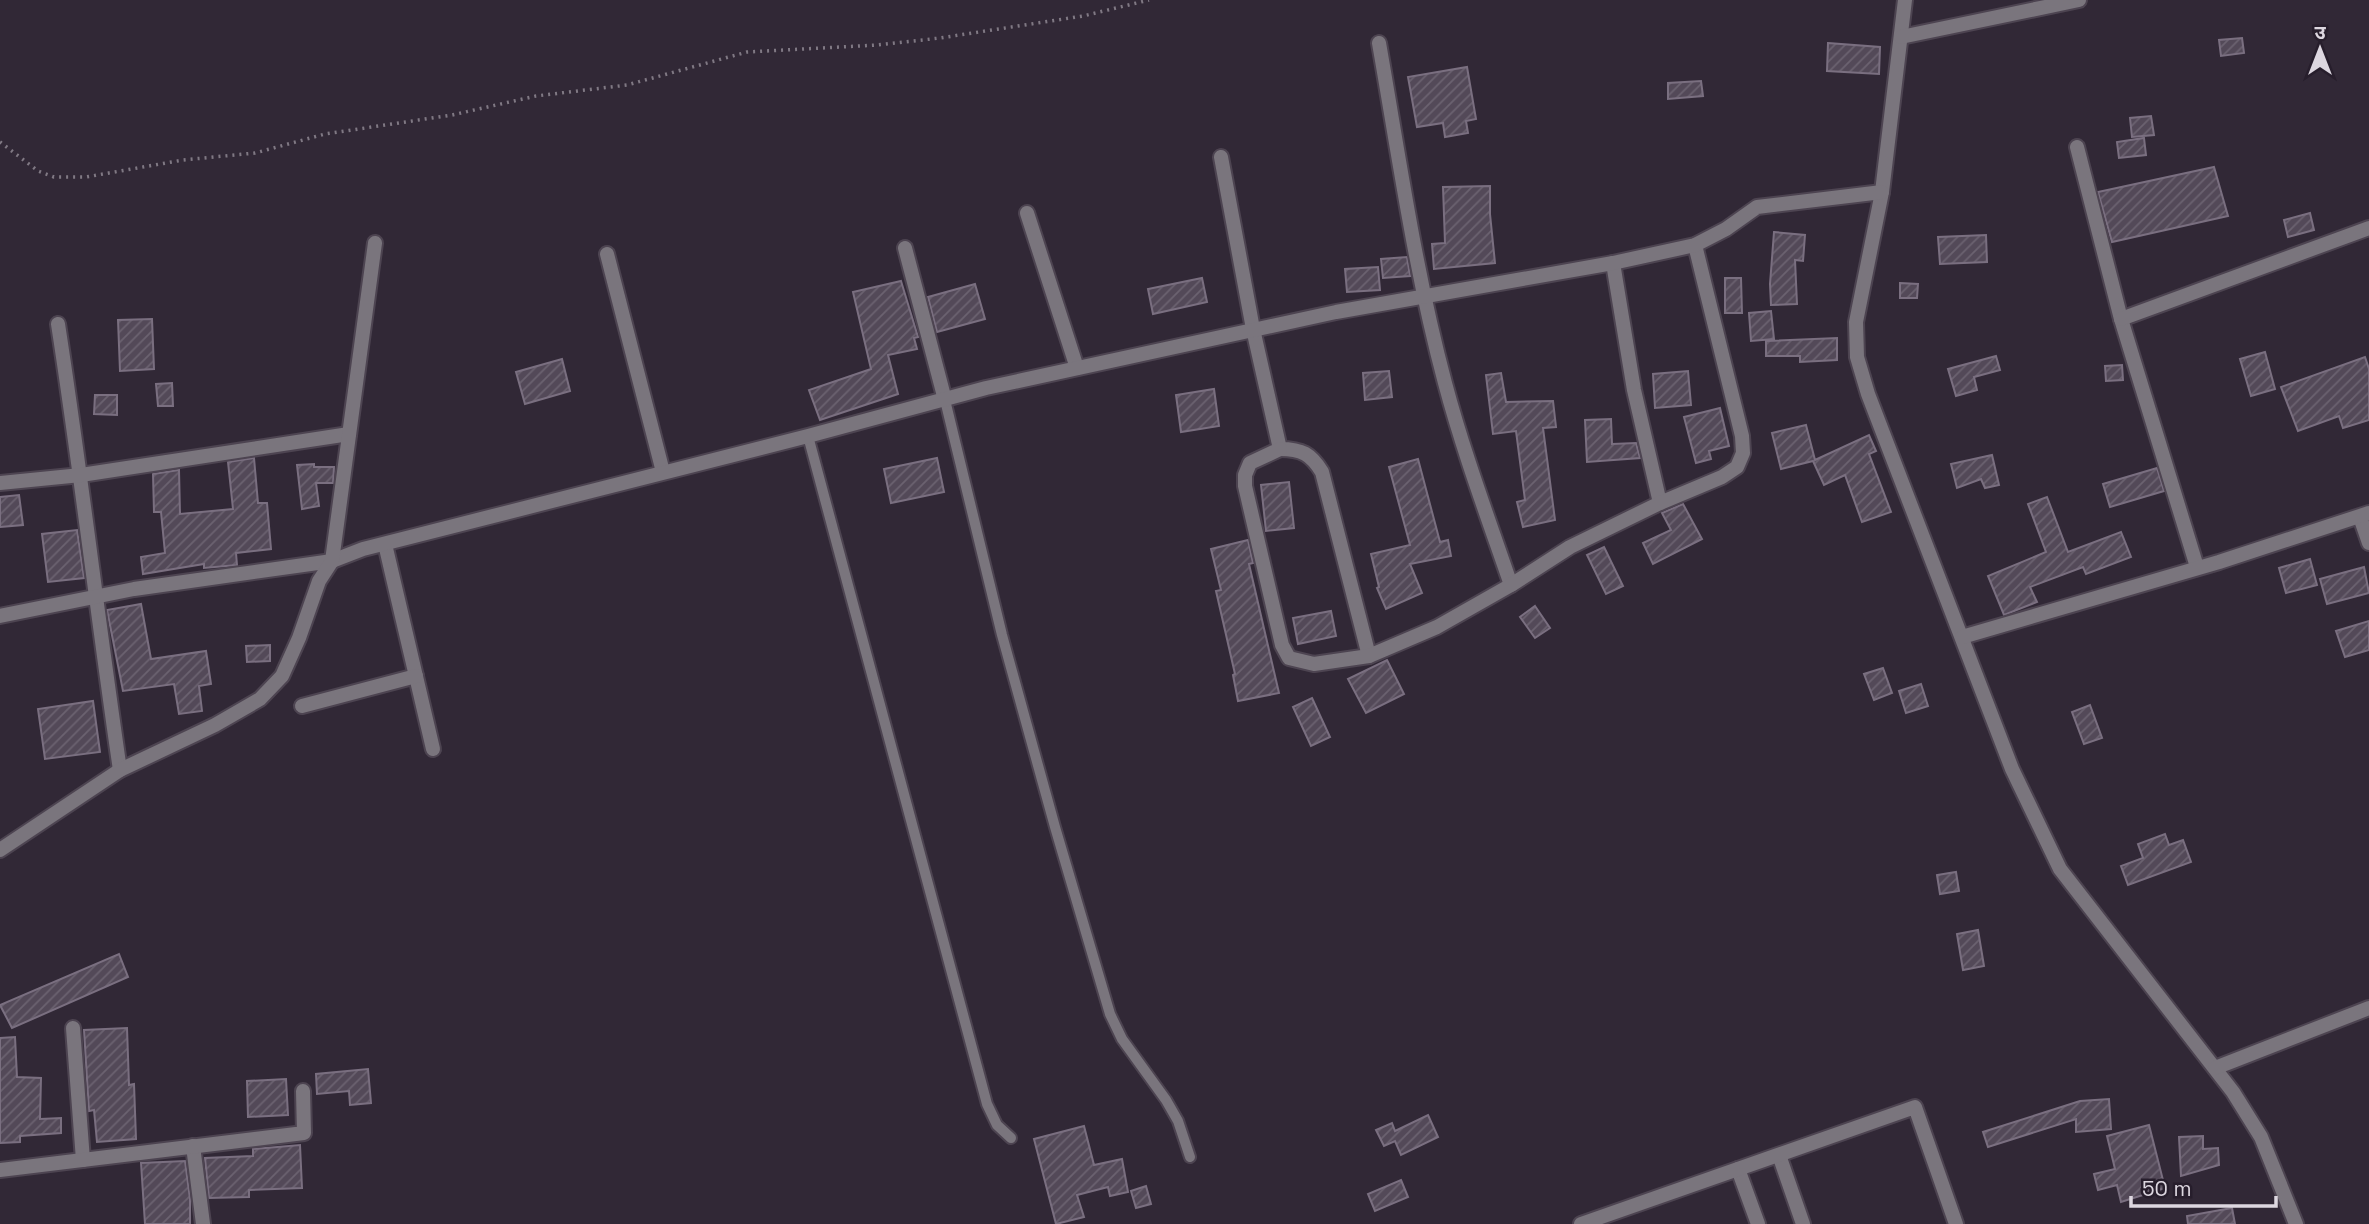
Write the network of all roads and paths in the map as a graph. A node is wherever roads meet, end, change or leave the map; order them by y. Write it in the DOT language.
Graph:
graph roads {
  1 [pos="1149,0"];
  2 [pos="1905,0"];
  3 [pos="2079,0"];
  4 [pos="1901,37"];
  5 [pos="1379,43"];
  6 [pos="0,142"];
  7 [pos="2077,147"];
  8 [pos="1221,157"];
  9 [pos="1882,192"];
  10 [pos="1027,213"];
  11 [pos="2369,228"];
  12 [pos="375,243"];
  13 [pos="1695,245"];
  14 [pos="905,248"];
  15 [pos="607,254"];
  16 [pos="1613,263"];
  17 [pos="1424,298"];
  18 [pos="2121,319"];
  19 [pos="58,324"];
  20 [pos="1253,329"];
  21 [pos="1077,368"];
  22 [pos="945,400"];
  23 [pos="349,434"];
  24 [pos="808,436"];
  25 [pos="1280,449"];
  26 [pos="663,472"];
  27 [pos="81,475"];
  28 [pos="0,483"];
  29 [pos="1660,503"];
  30 [pos="2364,515"];
  31 [pos="2369,543"];
  32 [pos="385,544"];
  33 [pos="332,561"];
  34 [pos="2197,567"];
  35 [pos="1511,585"];
  36 [pos="94,598"];
  37 [pos="0,616"];
  38 [pos="1962,637"];
  39 [pos="1368,656"];
  40 [pos="416,677"];
  41 [pos="302,706"];
  42 [pos="433,750"];
  43 [pos="120,770"];
  44 [pos="0,850"];
  45 [pos="2369,1008"];
  46 [pos="73,1028"];
  47 [pos="2215,1068"];
  48 [pos="303,1091"];
  49 [pos="1010,1138"];
  50 [pos="193,1146"];
  51 [pos="1779,1155"];
  52 [pos="1190,1157"];
  53 [pos="83,1160"];
  54 [pos="1738,1169"];
  55 [pos="0,1170"];
  56 [pos="203,1224"];
  57 [pos="1581,1224"];
  58 [pos="1758,1224"];
  59 [pos="1802,1224"];
  60 [pos="1956,1224"];
  61 [pos="2296,1224"];
  1 -- 6 [label="path"];
  2 -- 4 [label="street"];
  3 -- 4 [label="street"];
  4 -- 9 [label="street"];
  5 -- 17 [label="street"];
  7 -- 18 [label="street"];
  8 -- 20 [label="street"];
  9 -- 13 [label="street"];
  9 -- 38 [label="street"];
  10 -- 21 [label="street"];
  11 -- 18 [label="street"];
  12 -- 23 [label="street"];
  13 -- 16 [label="street"];
  13 -- 29 [label="street"];
  14 -- 22 [label="street"];
  15 -- 26 [label="street"];
  16 -- 17 [label="street"];
  16 -- 29 [label="street"];
  17 -- 20 [label="street"];
  17 -- 35 [label="street"];
  18 -- 34 [label="street"];
  19 -- 27 [label="street"];
  20 -- 21 [label="street"];
  20 -- 25 [label="street"];
  21 -- 22 [label="street"];
  22 -- 24 [label="street"];
  22 -- 52 [label="lane"];
  23 -- 27 [label="street"];
  23 -- 33 [label="street"];
  24 -- 26 [label="street"];
  24 -- 49 [label="lane"];
  25 -- 39 [label="street"];
  25 -- 39 [label="street"];
  26 -- 32 [label="street"];
  27 -- 28 [label="street"];
  27 -- 36 [label="street"];
  29 -- 35 [label="street"];
  30 -- 31 [label="street"];
  30 -- 34 [label="street"];
  32 -- 33 [label="street"];
  32 -- 40 [label="street"];
  33 -- 36 [label="street"];
  33 -- 43 [label="street"];
  34 -- 38 [label="street"];
  35 -- 39 [label="street"];
  36 -- 37 [label="street"];
  36 -- 43 [label="street"];
  38 -- 47 [label="street"];
  40 -- 41 [label="street"];
  40 -- 42 [label="street"];
  43 -- 44 [label="street"];
  45 -- 47 [label="street"];
  46 -- 53 [label="street"];
  47 -- 61 [label="street"];
  48 -- 50 [label="street"];
  50 -- 53 [label="street"];
  50 -- 56 [label="street"];
  51 -- 54 [label="street"];
  51 -- 59 [label="street"];
  51 -- 60 [label="street"];
  53 -- 55 [label="street"];
  54 -- 57 [label="street"];
  54 -- 58 [label="street"];
}
